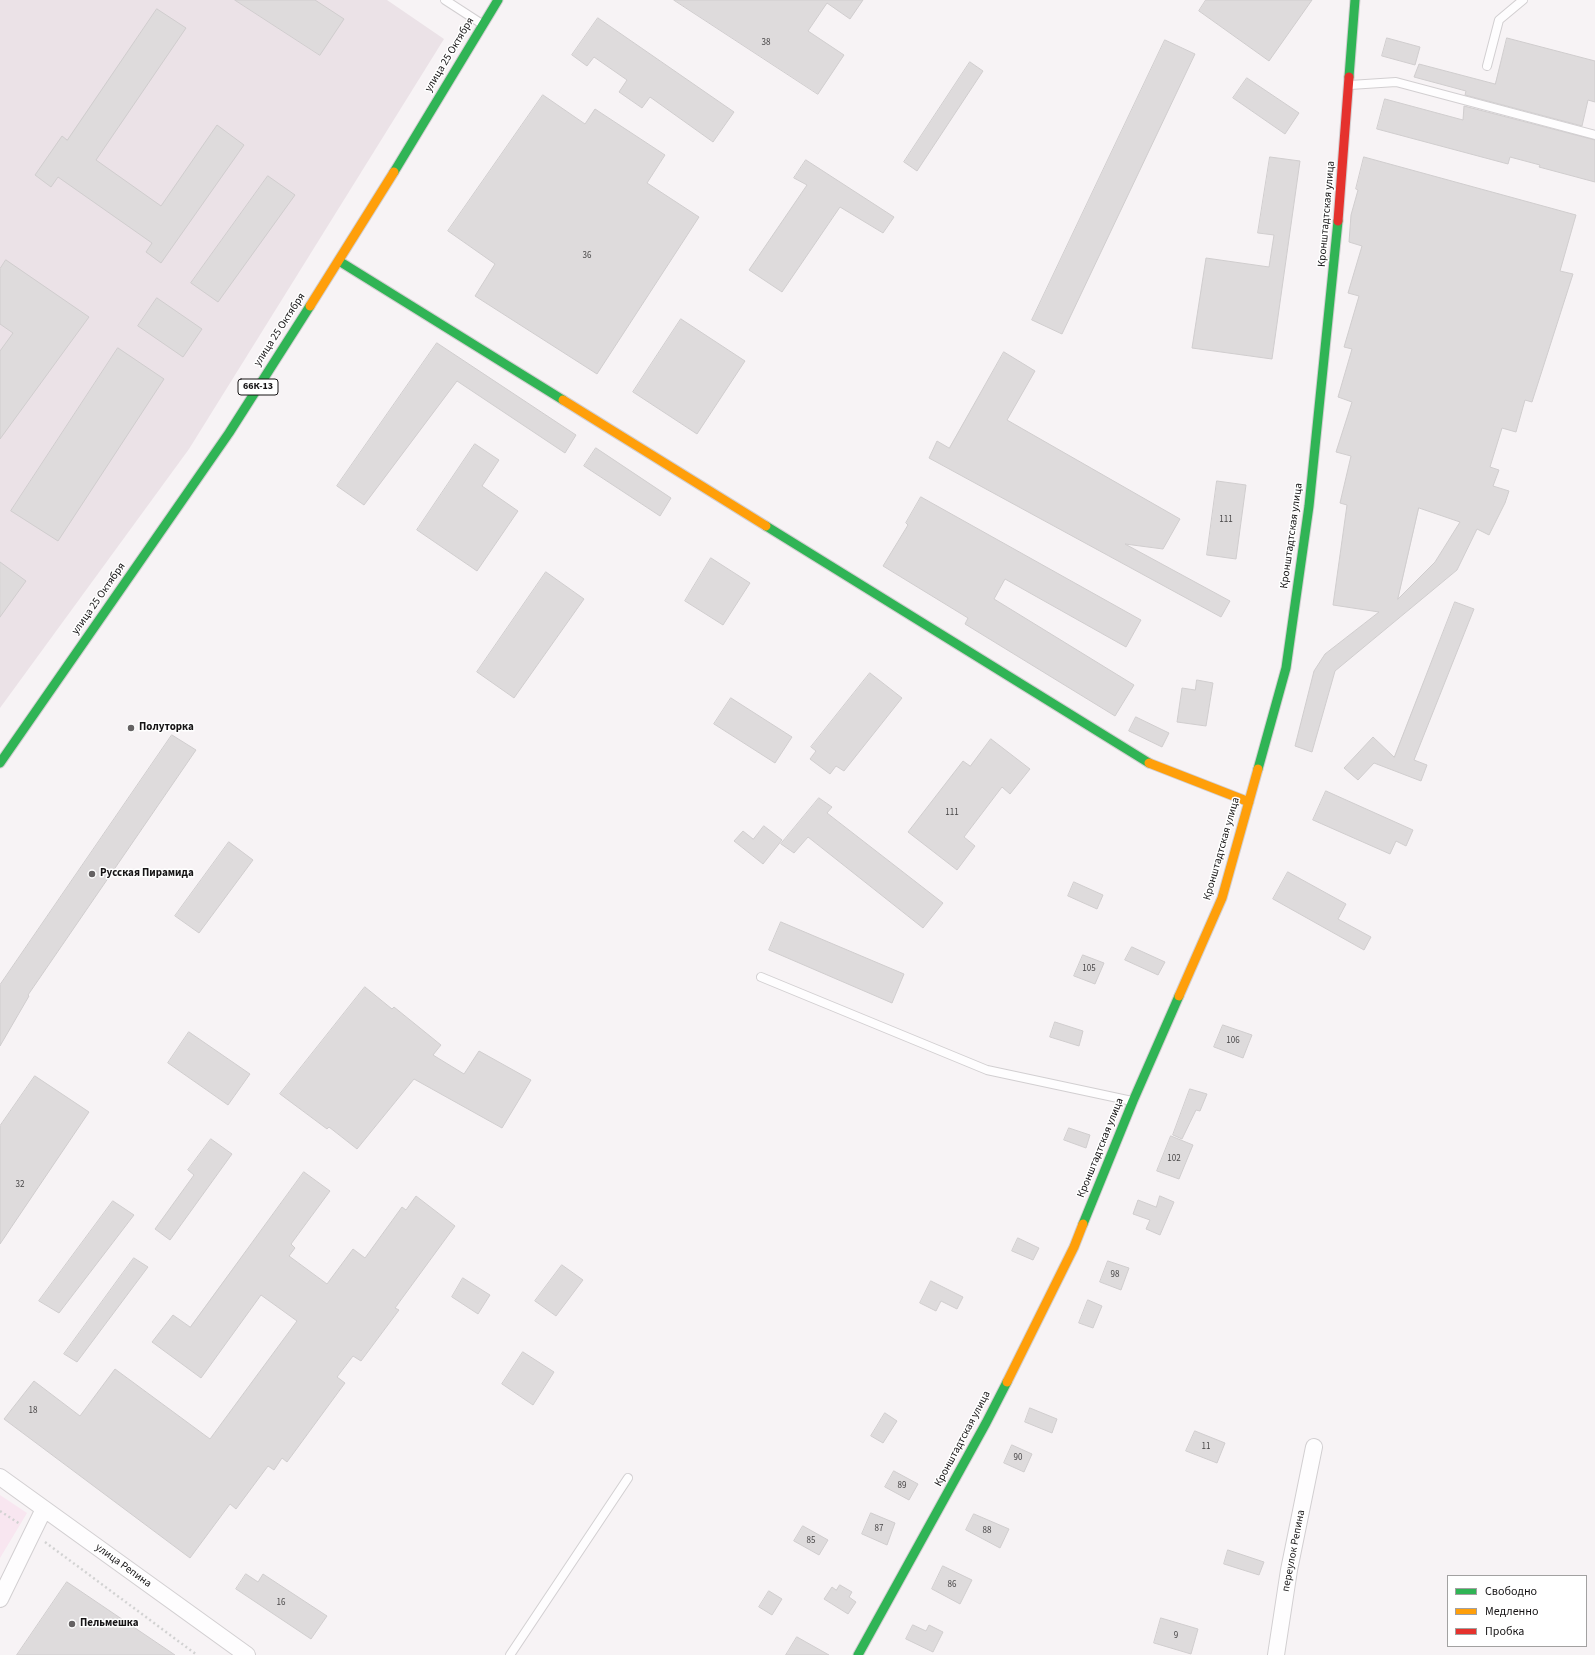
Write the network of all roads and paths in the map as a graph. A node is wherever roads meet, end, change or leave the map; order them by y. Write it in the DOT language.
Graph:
graph roads {
  1 [pos="445,0"];
  2 [pos="498,0"];
  3 [pos="1356,0"];
  4 [pos="1523,0"];
  5 [pos="483,25"];
  6 [pos="1486,66"];
  7 [pos="1350,86"];
  8 [pos="1595,133"];
  9 [pos="339,261"];
  10 [pos="0,763"];
  11 [pos="1249,802"];
  12 [pos="761,977"];
  13 [pos="1133,1101"];
  14 [pos="1314,1447"];
  15 [pos="0,1477"];
  16 [pos="628,1478"];
  17 [pos="44,1509"];
  18 [pos="0,1511"];
  19 [pos="33,1532"];
  20 [pos="0,1599"];
  21 [pos="197,1655"];
  22 [pos="247,1655"];
  23 [pos="510,1655"];
  24 [pos="858,1655"];
  25 [pos="1276,1655"];
  1 -- 5 [label="lane"];
  2 -- 5 [label="street, улица 25 Октября / 66К-13"];
  3 -- 7 [label="street, Кронштадтская улица"];
  4 -- 6 [label="lane"];
  5 -- 9 [label="street, улица 25 Октября / 66К-13"];
  7 -- 8 [label="lane"];
  7 -- 11 [label="street, Кронштадтская улица"];
  9 -- 10 [label="street, улица 25 Октября / 66К-13"];
  9 -- 11 [label="street"];
  11 -- 13 [label="street, Кронштадтская улица"];
  12 -- 13 [label="lane"];
  13 -- 24 [label="street, Кронштадтская улица"];
  14 -- 25 [label="street, переулок Репина"];
  15 -- 17 [label="street, улица Репина"];
  16 -- 23 [label="lane"];
  17 -- 19 [label="street"];
  17 -- 22 [label="street, улица Репина"];
  18 -- 19 [label="path"];
  19 -- 20 [label="street"];
  19 -- 21 [label="path"];
}
